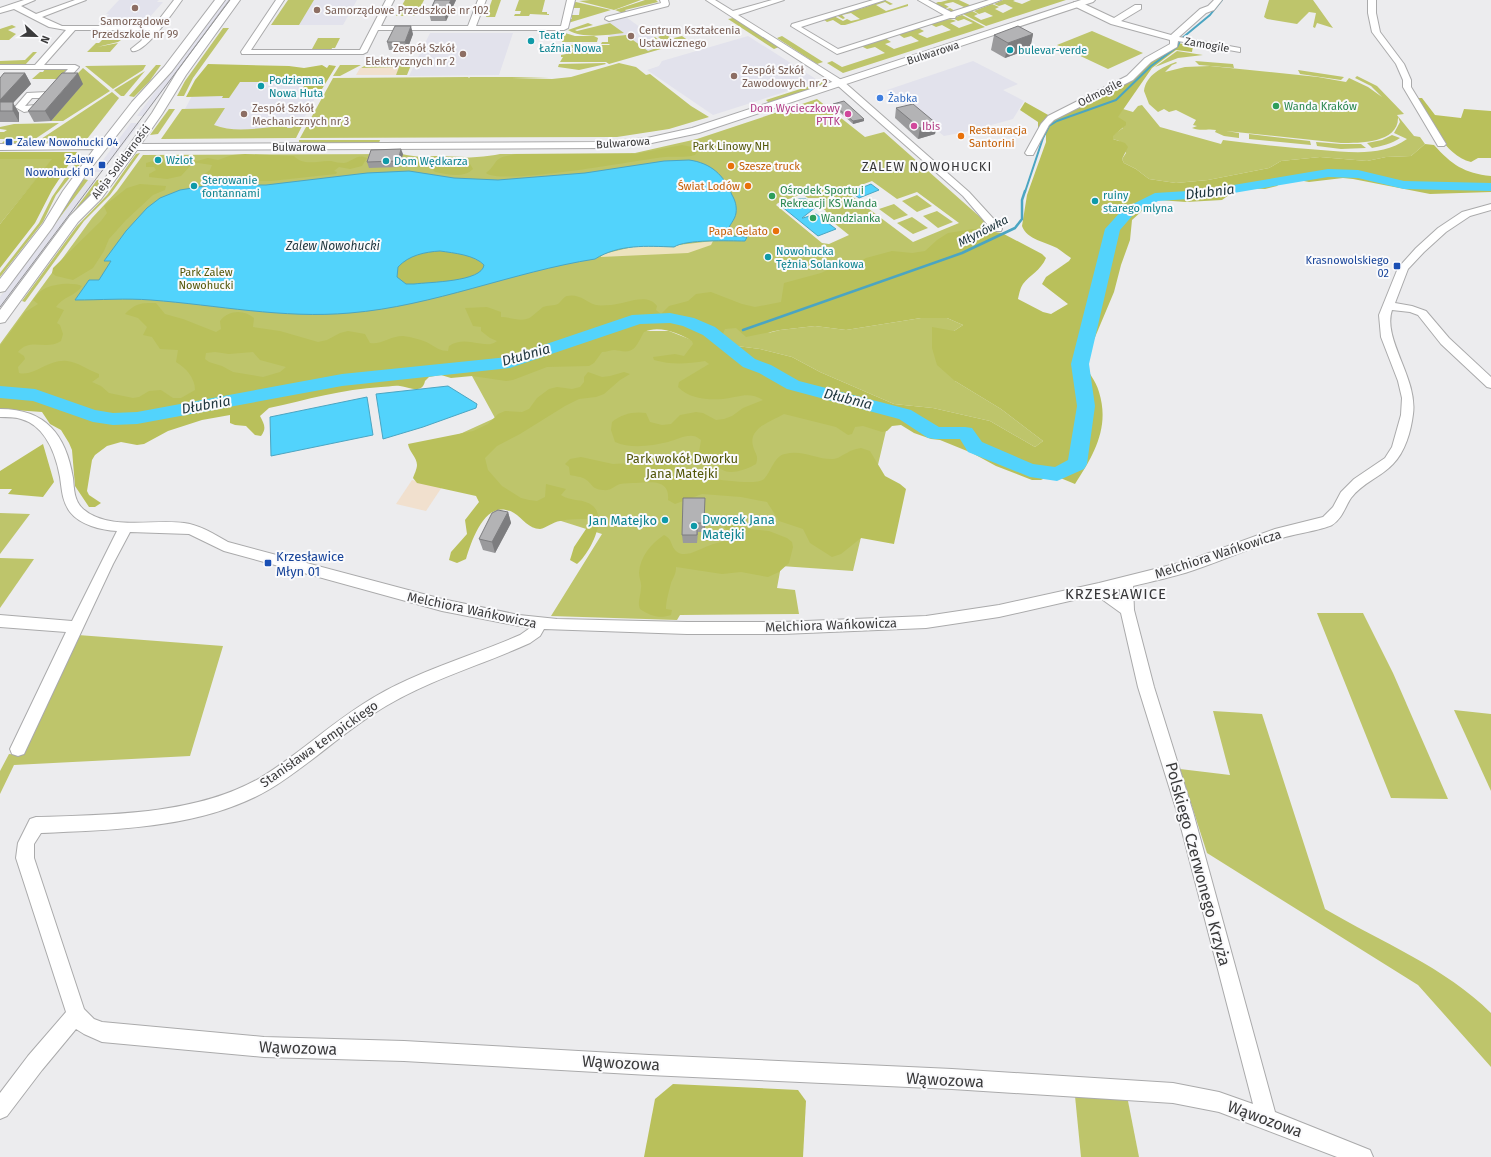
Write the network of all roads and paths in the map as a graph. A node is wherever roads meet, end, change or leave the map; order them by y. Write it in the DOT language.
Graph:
graph roads {
  1 [pos="31,0"];
  2 [pos="82,0"];
  3 [pos="178,0"];
  4 [pos="220,0"];
  5 [pos="235,0"];
  6 [pos="280,0"];
  7 [pos="390,0"];
  8 [pos="482,0"];
  9 [pos="571,0"];
  10 [pos="664,0"];
  11 [pos="710,0"];
  12 [pos="780,0"];
  13 [pos="848,0"];
  14 [pos="881,0"];
  15 [pos="922,0"];
  16 [pos="997,0"];
  17 [pos="1090,0"];
  18 [pos="1218,0"];
  19 [pos="1372,0"];
  20 [pos="0,3"];
  21 [pos="1077,4"];
  22 [pos="859,6"];
  23 [pos="11,7"];
  24 [pos="1138,7"];
  25 [pos="0,11"];
  26 [pos="733,14"];
  27 [pos="952,16"];
  28 [pos="35,17"];
  29 [pos="609,19"];
  30 [pos="1114,22"];
  31 [pos="73,28"];
  32 [pos="155,28"];
  33 [pos="376,28"];
  34 [pos="471,29"];
  35 [pos="1179,40"];
  36 [pos="135,49"];
  37 [pos="1237,50"];
  38 [pos="0,67"];
  39 [pos="37,67"];
  40 [pos="840,83"];
  41 [pos="49,95"];
  42 [pos="142,121"];
  43 [pos="118,126"];
  44 [pos="1441,144"];
  45 [pos="102,146"];
  46 [pos="0,147"];
  47 [pos="133,147"];
  48 [pos="1030,153"];
  49 [pos="117,170"];
  50 [pos="91,175"];
  51 [pos="1491,207"];
  52 [pos="997,229"];
  53 [pos="0,288"];
  54 [pos="1388,306"];
  55 [pos="0,319"];
  56 [pos="1491,384"];
  57 [pos="0,412"];
  58 [pos="126,528"];
  59 [pos="1124,582"];
  60 [pos="1100,589"];
  61 [pos="1127,610"];
  62 [pos="0,621"];
  63 [pos="540,624"];
  64 [pos="77,627"];
  65 [pos="18,749"];
  66 [pos="36,825"];
  67 [pos="76,1014"];
  68 [pos="0,1108"];
  69 [pos="1267,1119"];
  70 [pos="1363,1157"];
  1 -- 23 [label="street"];
  2 -- 28 [label="street"];
  3 -- 32 [label="street"];
  4 -- 43 [label="street, Aleja Solidarności"];
  5 -- 42 [label="street, Aleja Solidarności"];
  6 -- 33 [label="street"];
  7 -- 33 [label="street"];
  8 -- 34 [label="street"];
  9 -- 34 [label="street"];
  10 -- 29 [label="street"];
  11 -- 26 [label="street"];
  12 -- 26 [label="street"];
  13 -- 22 [label="street"];
  14 -- 22 [label="street"];
  15 -- 27 [label="street"];
  16 -- 27 [label="street"];
  17 -- 21 [label="street, Bulwarowa"];
  18 -- 35 [label="street, Odmogile"];
  19 -- 44 [label="street"];
  20 -- 23 [label="street"];
  21 -- 30 [label="street"];
  21 -- 40 [label="street, Bulwarowa"];
  22 -- 27 [label="street"];
  23 -- 25 [label="street"];
  23 -- 28 [label="street"];
  24 -- 30 [label="street"];
  26 -- 40 [label="street"];
  28 -- 31 [label="street"];
  30 -- 35 [label="street"];
  31 -- 32 [label="street"];
  31 -- 39 [label="street"];
  32 -- 36 [label="street"];
  33 -- 34 [label="street"];
  35 -- 37 [label="street, Zamogile"];
  35 -- 48 [label="street, Odmogile"];
  38 -- 39 [label="street"];
  39 -- 41 [label="street"];
  40 -- 47 [label="street, Bulwarowa"];
  40 -- 52 [label="street"];
  42 -- 43 [label="street"];
  42 -- 47 [label="street, Aleja Solidarności"];
  43 -- 45 [label="street, Aleja Solidarności"];
  45 -- 46 [label="street"];
  45 -- 50 [label="street, Aleja Solidarności"];
  47 -- 49 [label="street, Aleja Solidarności"];
  49 -- 50 [label="street"];
  49 -- 55 [label="street, Aleja Solidarności"];
  50 -- 53 [label="street, Aleja Solidarności"];
  51 -- 54 [label="street, Melchiora Wańkowicza"];
  54 -- 56 [label="street"];
  54 -- 59 [label="street, Melchiora Wańkowicza"];
  57 -- 58 [label="street, Melchiora Wańkowicza"];
  58 -- 63 [label="street, Melchiora Wańkowicza"];
  58 -- 64 [label="street"];
  59 -- 60 [label="street, Melchiora Wańkowicza"];
  59 -- 61 [label="street, Polskiego Czerwonego Krzyża"];
  60 -- 61 [label="street"];
  60 -- 63 [label="street, Melchiora Wańkowicza"];
  61 -- 69 [label="street, Polskiego Czerwonego Krzyża"];
  62 -- 64 [label="street"];
  63 -- 66 [label="street, Stanisława Łempickiego"];
  64 -- 65 [label="street"];
  66 -- 67 [label="street, Wąwozowa"];
  67 -- 68 [label="street"];
  67 -- 69 [label="street, Wąwozowa"];
  69 -- 70 [label="street, Wąwozowa"];
}
